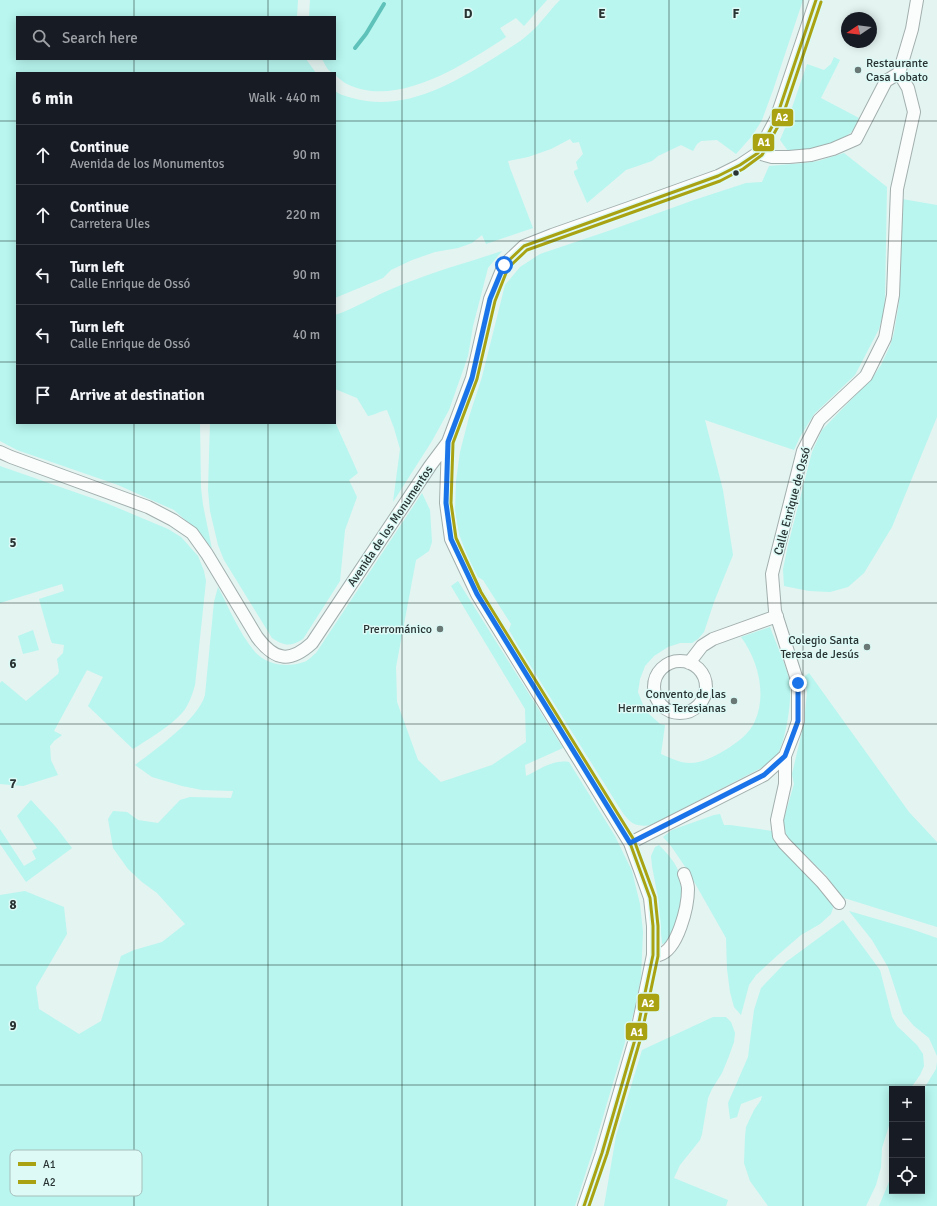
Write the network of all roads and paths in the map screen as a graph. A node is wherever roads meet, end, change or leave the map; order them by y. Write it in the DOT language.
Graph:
graph roads {
  1 [pos="816,0"];
  2 [pos="917,0"];
  3 [pos="899,73"];
  4 [pos="758,153"];
  5 [pos="448,442"];
  6 [pos="0,452"];
  7 [pos="777,616"];
  8 [pos="689,662"];
  9 [pos="785,756"];
  10 [pos="630,843"];
  11 [pos="684,874"];
  12 [pos="839,903"];
  13 [pos="653,955"];
  14 [pos="584,1206"];
  1 -- 4 [label="street, Avenida de los Monumentos"];
  2 -- 3 [label="street"];
  3 -- 4 [label="street"];
  3 -- 7 [label="street, Calle Enrique de Ossó"];
  4 -- 5 [label="street, Avenida de los Monumentos"];
  5 -- 6 [label="street, Avenida de los Monumentos"];
  5 -- 10 [label="street"];
  7 -- 8 [label="street"];
  7 -- 9 [label="street, Calle Enrique de Ossó"];
  8 -- 8 [label="street"];
  9 -- 10 [label="street, Calle Enrique de Ossó"];
  9 -- 12 [label="street"];
  10 -- 13 [label="street"];
  11 -- 13 [label="street"];
  13 -- 14 [label="street"];
}
